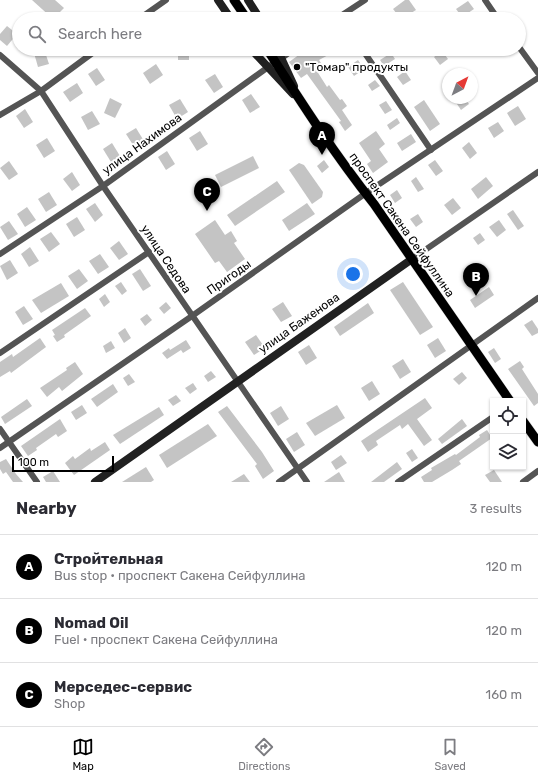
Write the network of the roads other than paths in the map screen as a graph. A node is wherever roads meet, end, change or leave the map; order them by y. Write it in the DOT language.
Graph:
graph roads {
  1 [pos="166,0"];
  2 [pos="218,0"];
  3 [pos="234,0"];
  4 [pos="248,0"];
  5 [pos="365,0"];
  6 [pos="485,0"];
  7 [pos="149,12"];
  8 [pos="226,12"];
  9 [pos="242,12"];
  10 [pos="256,12"];
  11 [pos="348,12"];
  12 [pos="493,12"];
  13 [pos="0,56"];
  14 [pos="88,56"];
  15 [pos="257,56"];
  16 [pos="274,56"];
  17 [pos="278,56"];
  18 [pos="284,56"];
  19 [pos="367,56"];
  20 [pos="526,56"];
  21 [pos="278,60"];
  22 [pos="267,68"];
  23 [pos="538,73"];
  24 [pos="538,78"];
  25 [pos="41,91"];
  26 [pos="302,103"];
  27 [pos="0,115"];
  28 [pos="431,150"];
  29 [pos="538,172"];
  30 [pos="103,186"];
  31 [pos="366,193"];
  32 [pos="149,252"];
  33 [pos="0,254"];
  34 [pos="412,258"];
  35 [pos="538,298"];
  36 [pos="192,316"];
  37 [pos="472,346"];
  38 [pos="0,353"];
  39 [pos="238,381"];
  40 [pos="508,398"];
  41 [pos="490,419"];
  42 [pos="526,424"];
  43 [pos="0,429"];
  44 [pos="9,442"];
  45 [pos="538,442"];
  46 [pos="0,448"];
  47 [pos="298,469"];
  48 [pos="538,471"];
  49 [pos="37,482"];
  50 [pos="95,482"];
  51 [pos="279,482"];
  52 [pos="307,482"];
  53 [pos="398,482"];
  54 [pos="523,482"];
  1 -- 7 [label="street"];
  2 -- 8 [label="street"];
  3 -- 9 [label="main road"];
  4 -- 10 [label="street"];
  5 -- 11 [label="street"];
  6 -- 12 [label="street"];
  13 -- 25 [label="street, улица Седова"];
  14 -- 25 [label="street"];
  15 -- 22 [label="street"];
  16 -- 21 [label="main road, проспект Сакена Сейфуллина"];
  17 -- 21 [label="street"];
  18 -- 21 [label="street, улица Нахимова"];
  19 -- 28 [label="street"];
  20 -- 23 [label="street"];
  21 -- 22 [label="street, улица Нахимова"];
  21 -- 26 [label="main road, проспект Сакена Сейфуллина"];
  22 -- 26 [label="street"];
  22 -- 30 [label="street, улица Нахимова"];
  24 -- 28 [label="street, Пригоды"];
  25 -- 27 [label="street"];
  25 -- 30 [label="street, улица Седова"];
  26 -- 31 [label="main road, проспект Сакена Сейфуллина"];
  28 -- 31 [label="street, Пригоды"];
  29 -- 34 [label="street, улица Баженова"];
  30 -- 32 [label="street, улица Седова"];
  30 -- 33 [label="street, улица Нахимова"];
  31 -- 34 [label="main road, проспект Сакена Сейфуллина"];
  31 -- 36 [label="street, Пригоды"];
  32 -- 36 [label="street, улица Седова"];
  32 -- 38 [label="street"];
  34 -- 37 [label="main road, проспект Сакена Сейфуллина"];
  34 -- 39 [label="street, улица Баженова"];
  35 -- 37 [label="street"];
  36 -- 39 [label="street, улица Седова"];
  36 -- 44 [label="street, Пригоды"];
  37 -- 40 [label="main road, проспект Сакена Сейфуллина"];
  37 -- 47 [label="street"];
  39 -- 47 [label="street, улица Седова"];
  39 -- 50 [label="street, улица Баженова"];
  41 -- 53 [label="street"];
  42 -- 45 [label="main road"];
  43 -- 44 [label="street"];
  44 -- 46 [label="street, Пригоды"];
  44 -- 49 [label="street"];
  47 -- 51 [label="street"];
  47 -- 52 [label="street, улица Седова"];
  48 -- 54 [label="street"];
}
